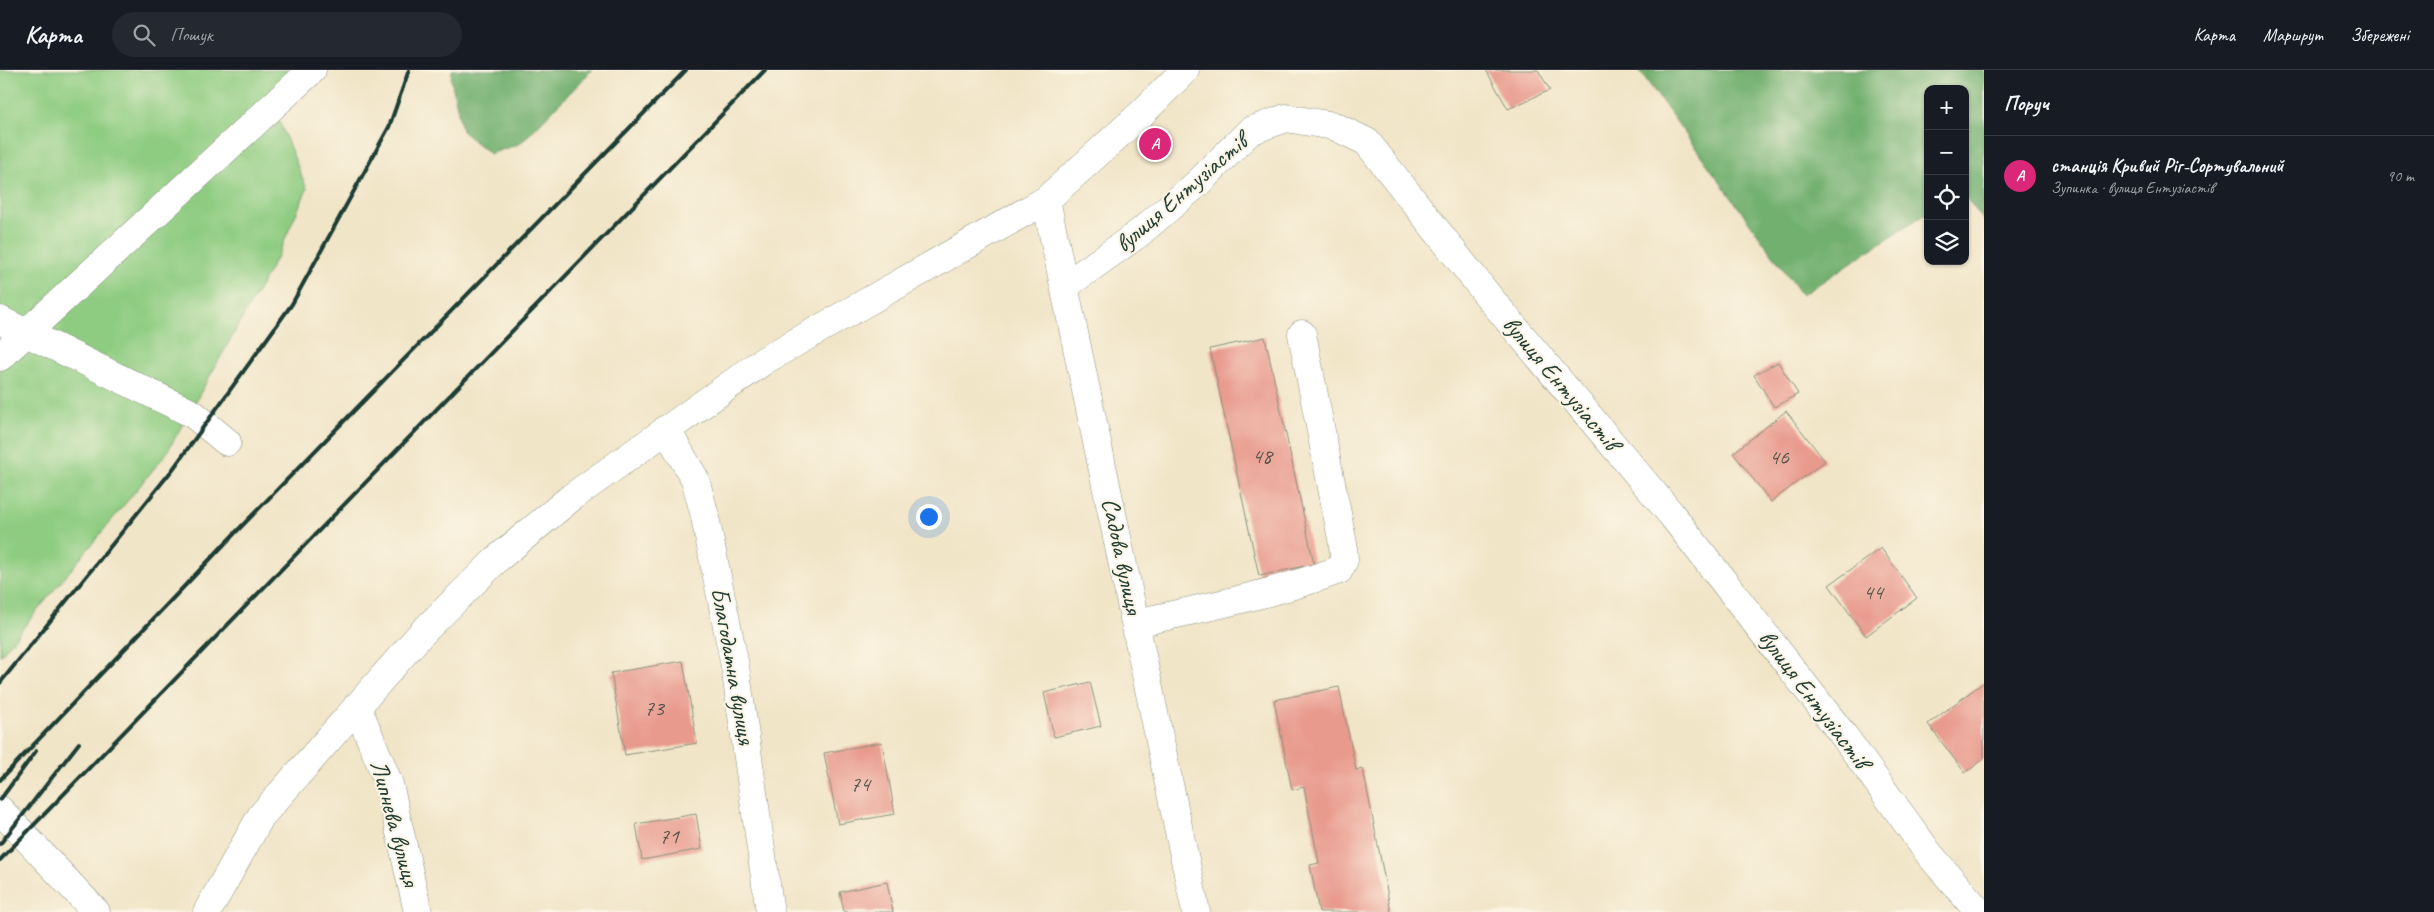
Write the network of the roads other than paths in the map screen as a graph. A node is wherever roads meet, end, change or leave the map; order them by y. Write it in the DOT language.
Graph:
graph roads {
  1 [pos="312,70"];
  2 [pos="1185,70"];
  3 [pos="1046,200"];
  4 [pos="1065,286"];
  5 [pos="0,320"];
  6 [pos="26,333"];
  7 [pos="1302,334"];
  8 [pos="0,357"];
  9 [pos="666,429"];
  10 [pos="227,442"];
  11 [pos="1136,623"];
  12 [pos="357,706"];
  13 [pos="0,810"];
  14 [pos="96,912"];
  15 [pos="207,912"];
  16 [pos="418,912"];
  17 [pos="770,912"];
  18 [pos="1196,912"];
  19 [pos="1979,912"];
  1 -- 6 [label="street"];
  2 -- 3 [label="street"];
  3 -- 4 [label="street, Садова вулиця"];
  3 -- 9 [label="street"];
  4 -- 11 [label="street, Садова вулиця"];
  4 -- 19 [label="street, вулиця Ентузіастів"];
  5 -- 6 [label="street"];
  6 -- 8 [label="street"];
  6 -- 10 [label="street"];
  7 -- 11 [label="street"];
  9 -- 12 [label="street"];
  9 -- 17 [label="street, Благодатна вулиця"];
  11 -- 18 [label="street, Садова вулиця"];
  12 -- 15 [label="street"];
  12 -- 16 [label="street, Липнева вулиця"];
  13 -- 14 [label="street"];
}
